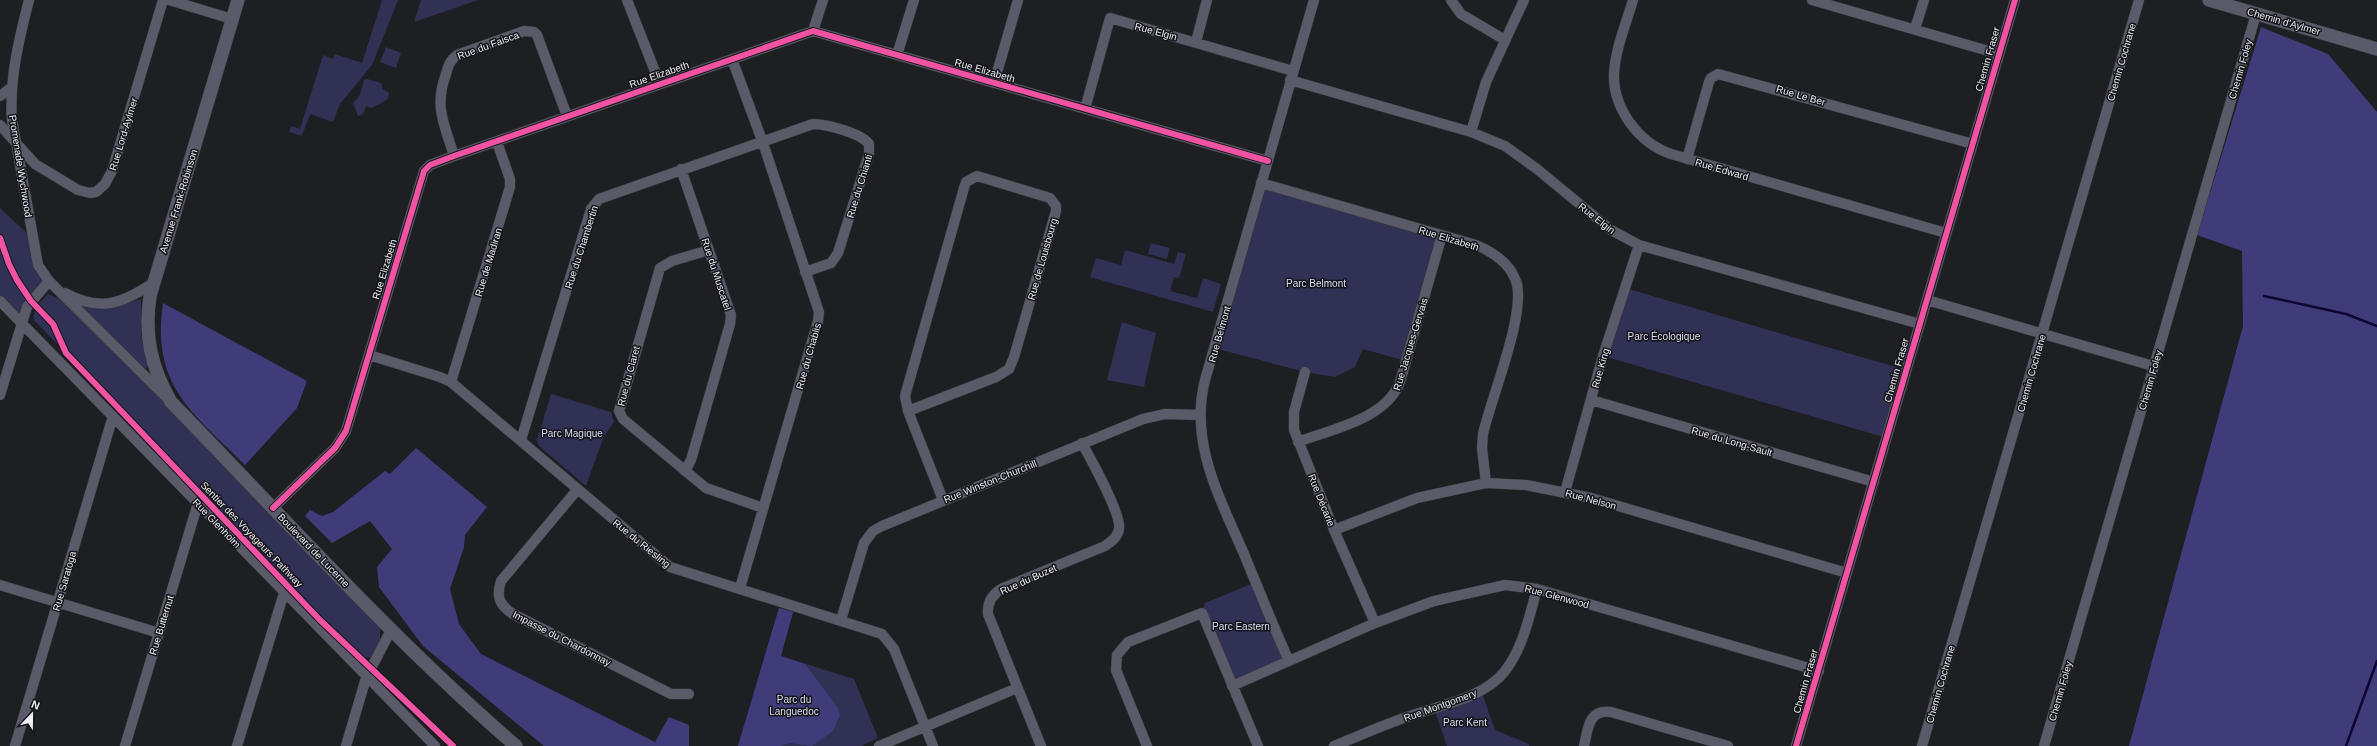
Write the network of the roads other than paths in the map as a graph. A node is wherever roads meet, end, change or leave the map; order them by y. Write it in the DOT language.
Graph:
graph roads {
  1 [pos="29,0"];
  2 [pos="162,0"];
  3 [pos="169,0"];
  4 [pos="238,0"];
  5 [pos="627,0"];
  6 [pos="823,0"];
  7 [pos="914,0"];
  8 [pos="1018,0"];
  9 [pos="1207,0"];
  10 [pos="1314,0"];
  11 [pos="1451,0"];
  12 [pos="1524,0"];
  13 [pos="1633,0"];
  14 [pos="1812,0"];
  15 [pos="1924,0"];
  16 [pos="2015,0"];
  17 [pos="2139,0"];
  18 [pos="2209,0"];
  19 [pos="1832,3"];
  20 [pos="2256,14"];
  21 [pos="232,19"];
  22 [pos="1915,29"];
  23 [pos="813,31"];
  24 [pos="1505,40"];
  25 [pos="1196,42"];
  26 [pos="2377,48"];
  27 [pos="1999,54"];
  28 [pos="897,55"];
  29 [pos="732,59"];
  30 [pos="1292,75"];
  31 [pos="994,83"];
  32 [pos="660,84"];
  33 [pos="12,87"];
  34 [pos="0,96"];
  35 [pos="1085,109"];
  36 [pos="567,116"];
  37 [pos="0,125"];
  38 [pos="1471,132"];
  39 [pos="16,141"];
  40 [pos="497,142"];
  41 [pos="762,142"];
  42 [pos="1972,144"];
  43 [pos="454,156"];
  44 [pos="1687,159"];
  45 [pos="1268,161"];
  46 [pos="681,169"];
  47 [pos="1261,183"];
  48 [pos="1946,233"];
  49 [pos="1442,235"];
  50 [pos="1638,245"];
  51 [pos="709,250"];
  52 [pos="805,272"];
  53 [pos="49,281"];
  54 [pos="153,283"];
  55 [pos="0,300"];
  56 [pos="1927,300"];
  57 [pos="22,324"];
  58 [pos="1920,324"];
  59 [pos="2042,333"];
  60 [pos="369,356"];
  61 [pos="2154,366"];
  62 [pos="1305,372"];
  63 [pos="451,382"];
  64 [pos="0,395"];
  65 [pos="1591,400"];
  66 [pos="171,402"];
  67 [pos="908,411"];
  68 [pos="1200,415"];
  69 [pos="112,416"];
  70 [pos="521,440"];
  71 [pos="1298,442"];
  72 [pos="1082,443"];
  73 [pos="685,471"];
  74 [pos="1874,482"];
  75 [pos="1486,483"];
  76 [pos="577,490"];
  77 [pos="1564,492"];
  78 [pos="943,500"];
  79 [pos="198,503"];
  80 [pos="273,508"];
  81 [pos="764,508"];
  82 [pos="1334,530"];
  83 [pos="1847,573"];
  84 [pos="0,585"];
  85 [pos="740,588"];
  86 [pos="1537,589"];
  87 [pos="284,593"];
  88 [pos="58,602"];
  89 [pos="841,620"];
  90 [pos="1375,623"];
  91 [pos="392,630"];
  92 [pos="159,633"];
  93 [pos="1288,661"];
  94 [pos="1819,671"];
  95 [pos="366,678"];
  96 [pos="1232,686"];
  97 [pos="1017,688"];
  98 [pos="689,694"];
  99 [pos="925,726"];
  100 [pos="14,746"];
  101 [pos="125,746"];
  102 [pos="237,746"];
  103 [pos="346,746"];
  104 [pos="435,746"];
  105 [pos="516,746"];
  106 [pos="879,746"];
  107 [pos="934,746"];
  108 [pos="1041,746"];
  109 [pos="1147,746"];
  110 [pos="1258,746"];
  111 [pos="1334,746"];
  112 [pos="1584,746"];
  113 [pos="1728,746"];
  114 [pos="1796,746"];
  115 [pos="1922,746"];
  116 [pos="2044,746"];
  1 -- 33 [label="street, Promenade Wychwood"];
  2 -- 39 [label="street, Rue Lord-Aylmer"];
  3 -- 21 [label="street"];
  4 -- 21 [label="main road, Avenue Frank-Robinson"];
  5 -- 32 [label="street"];
  6 -- 23 [label="street"];
  7 -- 28 [label="street"];
  8 -- 31 [label="street"];
  9 -- 25 [label="street"];
  10 -- 30 [label="street, Rue Belmont"];
  11 -- 24 [label="street"];
  12 -- 24 [label="street"];
  13 -- 44 [label="street, Rue Edward"];
  14 -- 19 [label="street"];
  15 -- 22 [label="street"];
  16 -- 27 [label="street, Chemin Fraser"];
  17 -- 59 [label="street, Chemin Cochrane"];
  18 -- 20 [label="main road, Chemin d'Aylmer"];
  19 -- 22 [label="street"];
  20 -- 26 [label="main road, Chemin d'Aylmer"];
  20 -- 61 [label="street, Chemin Foley"];
  21 -- 54 [label="main road, Avenue Frank-Robinson"];
  22 -- 27 [label="street"];
  23 -- 28 [label="street, Rue Elizabeth"];
  23 -- 29 [label="street, Rue Elizabeth"];
  24 -- 38 [label="street"];
  25 -- 30 [label="street, Rue Elgin"];
  25 -- 35 [label="street, Rue Elgin"];
  27 -- 42 [label="street, Chemin Fraser"];
  28 -- 31 [label="street, Rue Elizabeth"];
  29 -- 32 [label="street, Rue Elizabeth"];
  29 -- 41 [label="street, Rue du Chablis"];
  30 -- 38 [label="street, Rue Elgin"];
  30 -- 45 [label="street, Rue Belmont"];
  31 -- 35 [label="street, Rue Elizabeth"];
  32 -- 36 [label="street, Rue Elizabeth"];
  33 -- 34 [label="street"];
  33 -- 39 [label="street, Promenade Wychwood"];
  35 -- 45 [label="street, Rue Elizabeth"];
  36 -- 40 [label="street, Rue Elizabeth"];
  36 -- 43 [label="street, Rue du Faisca"];
  37 -- 39 [label="street, Rue Lord-Aylmer"];
  38 -- 50 [label="street, Rue Elgin"];
  39 -- 53 [label="street, Promenade Wychwood"];
  40 -- 43 [label="street, Rue Elizabeth"];
  40 -- 63 [label="street, Rue de Madiran"];
  41 -- 46 [label="street, Rue du Chambertin"];
  41 -- 52 [label="street, Rue du Chablis"];
  41 -- 52 [label="street, Rue du Chianti"];
  42 -- 44 [label="street, Rue Le Ber"];
  42 -- 48 [label="street, Chemin Fraser"];
  43 -- 60 [label="street, Rue Elizabeth"];
  44 -- 48 [label="street, Rue Edward"];
  45 -- 47 [label="street, Rue Belmont"];
  46 -- 51 [label="street, Rue du Muscatel"];
  46 -- 70 [label="street, Rue du Chambertin"];
  47 -- 49 [label="street, Rue Elizabeth"];
  47 -- 68 [label="street, Rue Belmont"];
  48 -- 56 [label="street, Chemin Fraser"];
  49 -- 71 [label="street, Rue Jacques-Gervais"];
  49 -- 75 [label="street, Rue Elizabeth"];
  50 -- 58 [label="street, Rue Elgin"];
  50 -- 65 [label="street, Rue King"];
  51 -- 73 [label="street, Rue du Muscatel"];
  51 -- 73 [label="street, Rue du Claret"];
  52 -- 81 [label="street, Rue du Chablis"];
  53 -- 54 [label="street"];
  53 -- 57 [label="street"];
  53 -- 66 [label="street, Boulevard de Lucerne"];
  54 -- 66 [label="main road, Avenue Frank-Robinson"];
  55 -- 57 [label="street, Rue Glenholm"];
  56 -- 58 [label="street, Chemin Fraser"];
  56 -- 59 [label="street"];
  57 -- 64 [label="street"];
  57 -- 69 [label="street, Rue Glenholm"];
  58 -- 74 [label="street, Chemin Fraser"];
  59 -- 61 [label="street"];
  59 -- 115 [label="street, Chemin Cochrane"];
  60 -- 63 [label="street, Rue du Riesling"];
  60 -- 80 [label="street, Rue Elizabeth"];
  61 -- 116 [label="street, Chemin Foley"];
  62 -- 71 [label="street, Rue Décarie"];
  63 -- 70 [label="street, Rue du Riesling"];
  65 -- 74 [label="street, Rue du Long-Sault"];
  65 -- 77 [label="street, Rue King"];
  66 -- 80 [label="main road, Boulevard de Lucerne"];
  67 -- 67 [label="street, Rue de Louisbourg"];
  67 -- 78 [label="street, Rue de Louisbourg"];
  68 -- 72 [label="street, Rue Winston-Churchill"];
  68 -- 93 [label="street, Rue Belmont"];
  69 -- 79 [label="street, Rue Glenholm"];
  69 -- 88 [label="street, Rue Saratoga"];
  70 -- 76 [label="street, Rue du Riesling"];
  71 -- 82 [label="street, Rue Décarie"];
  72 -- 78 [label="street, Rue Winston-Churchill"];
  72 -- 97 [label="street, Rue du Buzet"];
  73 -- 81 [label="street, Rue du Claret"];
  74 -- 83 [label="street, Chemin Fraser"];
  75 -- 77 [label="street, Rue Nelson"];
  75 -- 82 [label="street, Rue Nelson"];
  76 -- 85 [label="street, Rue du Riesling"];
  76 -- 98 [label="street, Impasse du Chardonnay"];
  77 -- 83 [label="street, Rue Nelson"];
  78 -- 89 [label="street, Rue Winston-Churchill"];
  79 -- 87 [label="street, Rue Glenholm"];
  79 -- 92 [label="street, Rue Butternut"];
  80 -- 91 [label="main road, Boulevard de Lucerne"];
  81 -- 85 [label="street, Rue du Chablis"];
  82 -- 90 [label="street, Rue Décarie"];
  83 -- 94 [label="street, Chemin Fraser"];
  84 -- 88 [label="street"];
  85 -- 89 [label="street, Rue du Riesling"];
  86 -- 90 [label="street, Rue Glenwood"];
  86 -- 94 [label="street, Rue Glenwood"];
  86 -- 111 [label="street, Rue Montgomery"];
  87 -- 95 [label="street, Rue Glenholm"];
  87 -- 102 [label="street"];
  88 -- 92 [label="street"];
  88 -- 100 [label="street, Rue Saratoga"];
  89 -- 99 [label="street, Rue du Riesling"];
  90 -- 93 [label="street, Rue Glenwood"];
  91 -- 95 [label="street"];
  91 -- 105 [label="main road, Boulevard de Lucerne"];
  92 -- 101 [label="street, Rue Butternut"];
  93 -- 96 [label="street, Rue Glenwood"];
  94 -- 114 [label="street, Chemin Fraser"];
  95 -- 103 [label="street"];
  95 -- 104 [label="street, Rue Glenholm"];
  96 -- 109 [label="street"];
  96 -- 110 [label="street"];
  97 -- 99 [label="street"];
  97 -- 108 [label="street, Rue du Buzet"];
  99 -- 106 [label="street"];
  99 -- 107 [label="street, Rue du Riesling"];
  112 -- 113 [label="street"];
}
